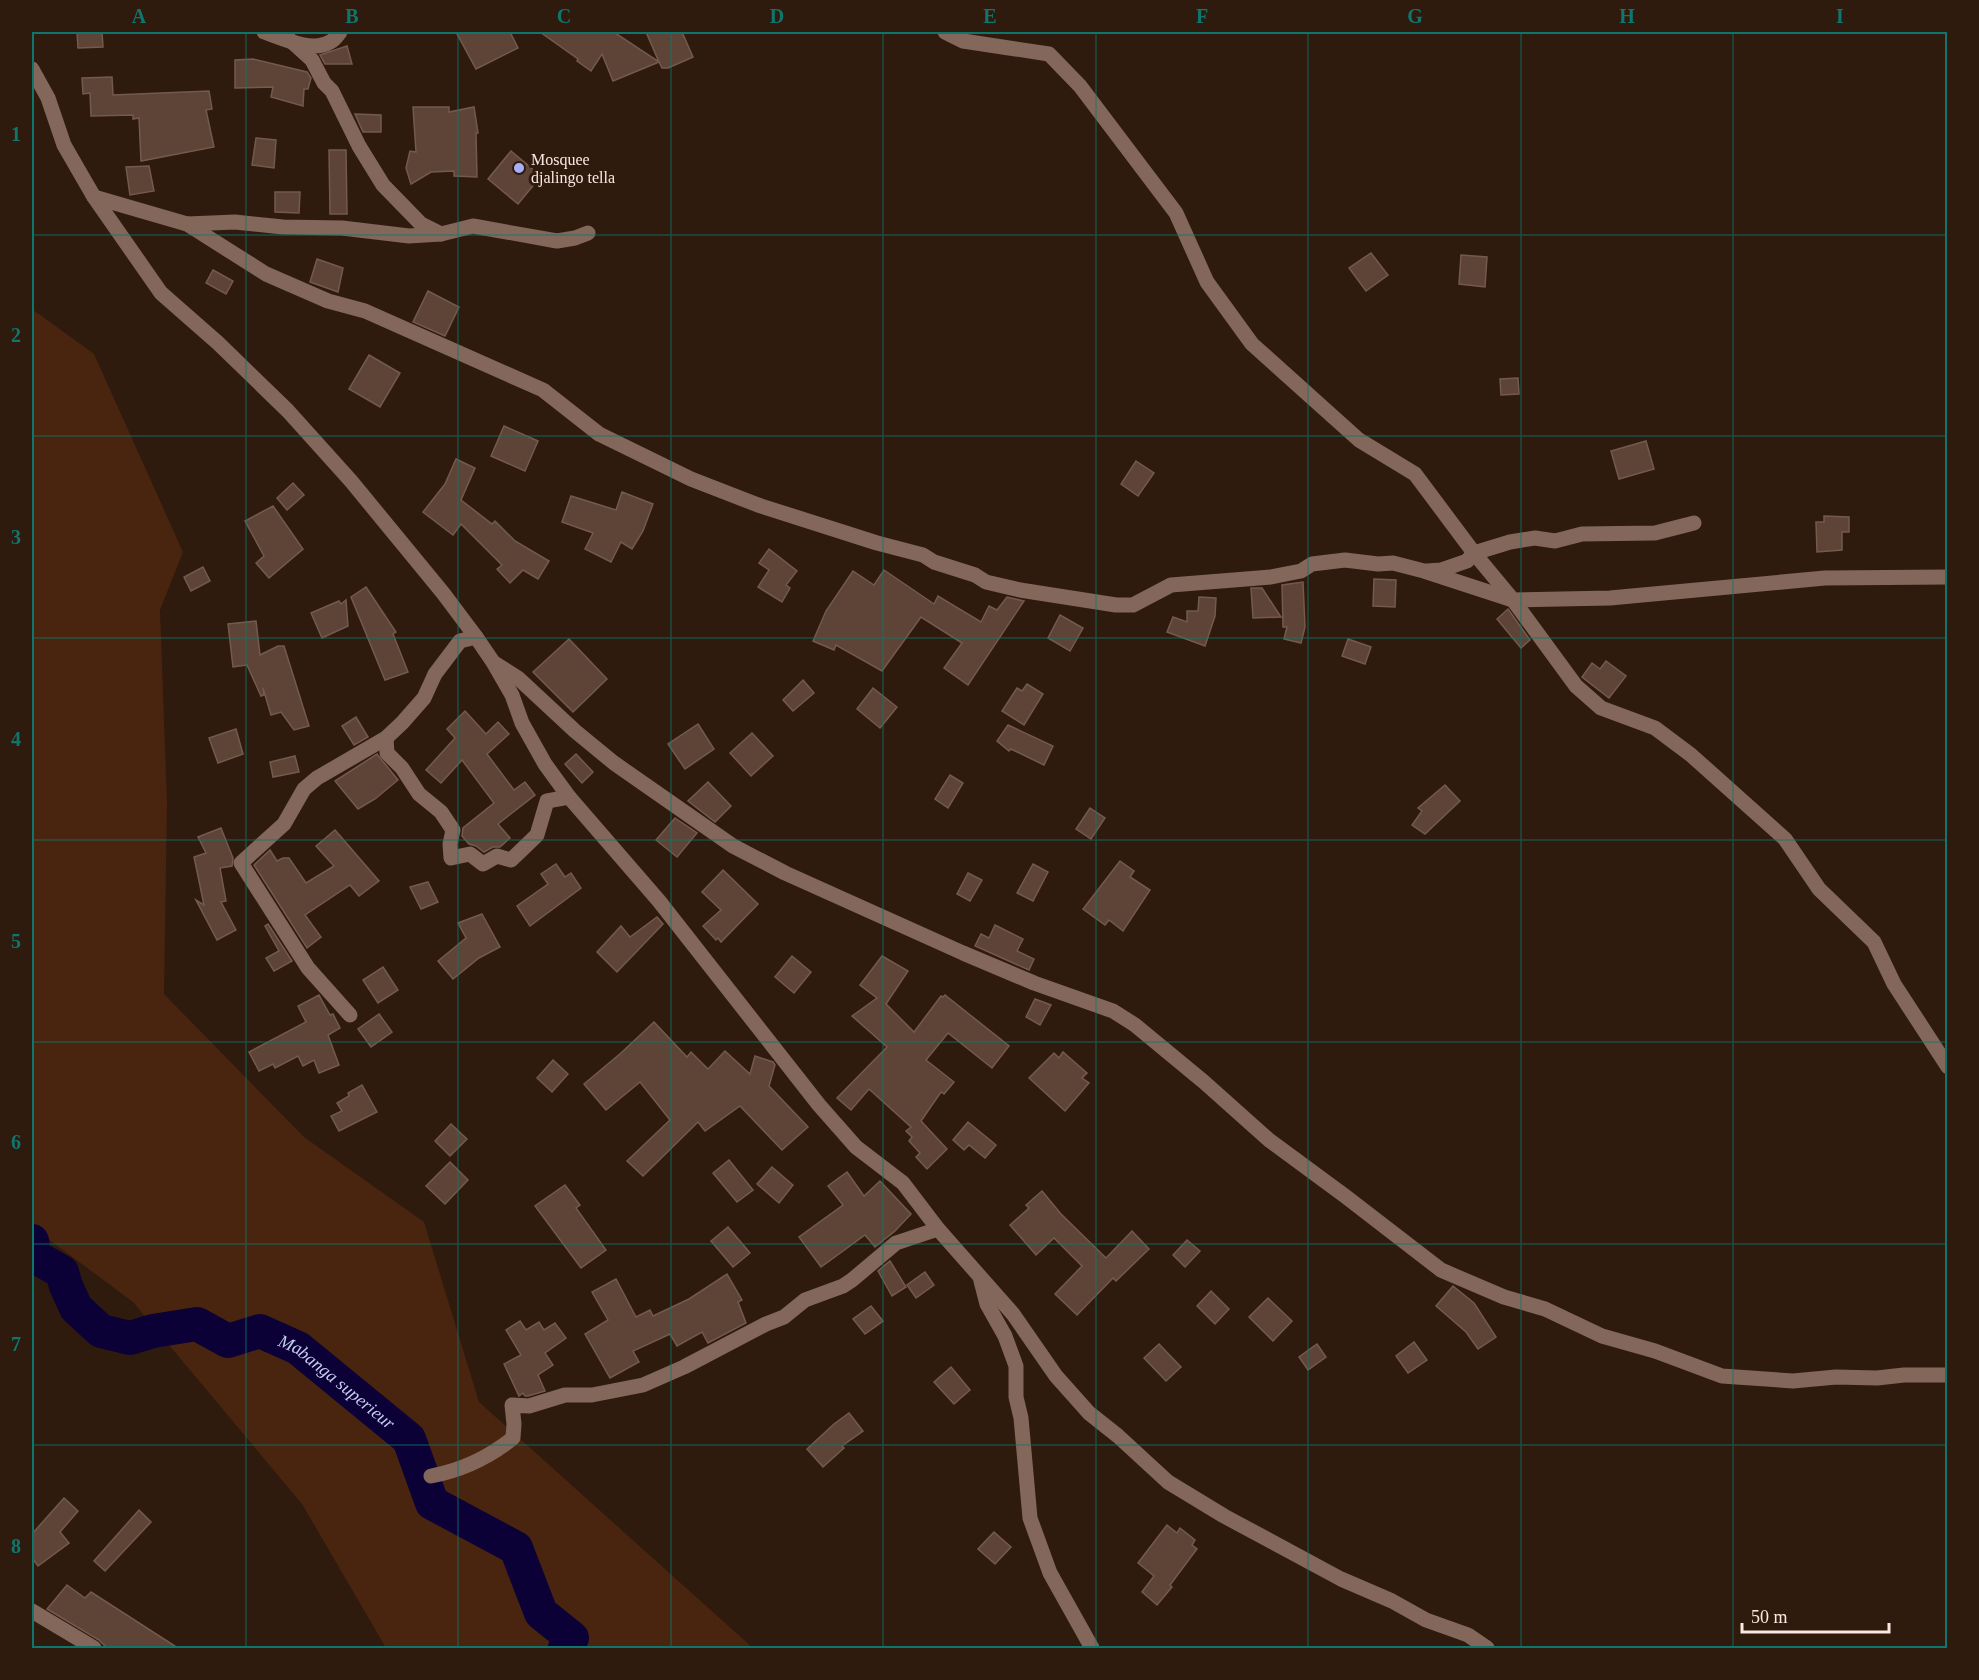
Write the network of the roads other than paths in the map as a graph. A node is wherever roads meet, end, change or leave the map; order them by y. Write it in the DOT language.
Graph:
graph roads {
  1 [pos="264,32"];
  2 [pos="340,32"];
  3 [pos="945,32"];
  4 [pos="290,40"];
  5 [pos="32,69"];
  6 [pos="94,197"];
  7 [pos="187,224"];
  8 [pos="588,233"];
  9 [pos="441,234"];
  10 [pos="1694,523"];
  11 [pos="1474,553"];
  12 [pos="1424,571"];
  13 [pos="1947,577"];
  14 [pos="1514,600"];
  15 [pos="476,637"];
  16 [pos="493,662"];
  17 [pos="386,738"];
  18 [pos="569,797"];
  19 [pos="350,1015"];
  20 [pos="1947,1067"];
  21 [pos="938,1228"];
  22 [pos="981,1278"];
  23 [pos="1947,1375"];
  24 [pos="431,1476"];
  25 [pos="32,1611"];
  26 [pos="94,1648"];
  27 [pos="1092,1648"];
  28 [pos="1487,1648"];
  1 -- 4 [label="street"];
  2 -- 4 [label="street"];
  3 -- 11 [label="street"];
  4 -- 9 [label="street"];
  5 -- 6 [label="street"];
  6 -- 7 [label="street"];
  6 -- 15 [label="street"];
  7 -- 9 [label="street"];
  7 -- 12 [label="street"];
  8 -- 9 [label="street"];
  10 -- 11 [label="street"];
  11 -- 12 [label="street"];
  11 -- 14 [label="street"];
  12 -- 14 [label="street"];
  13 -- 14 [label="street"];
  14 -- 20 [label="street"];
  15 -- 16 [label="street"];
  15 -- 17 [label="street"];
  16 -- 18 [label="street"];
  16 -- 23 [label="street"];
  17 -- 18 [label="street"];
  17 -- 19 [label="street"];
  18 -- 21 [label="street"];
  21 -- 22 [label="street"];
  21 -- 24 [label="street"];
  22 -- 27 [label="street"];
  22 -- 28 [label="street"];
  25 -- 26 [label="street"];
}
